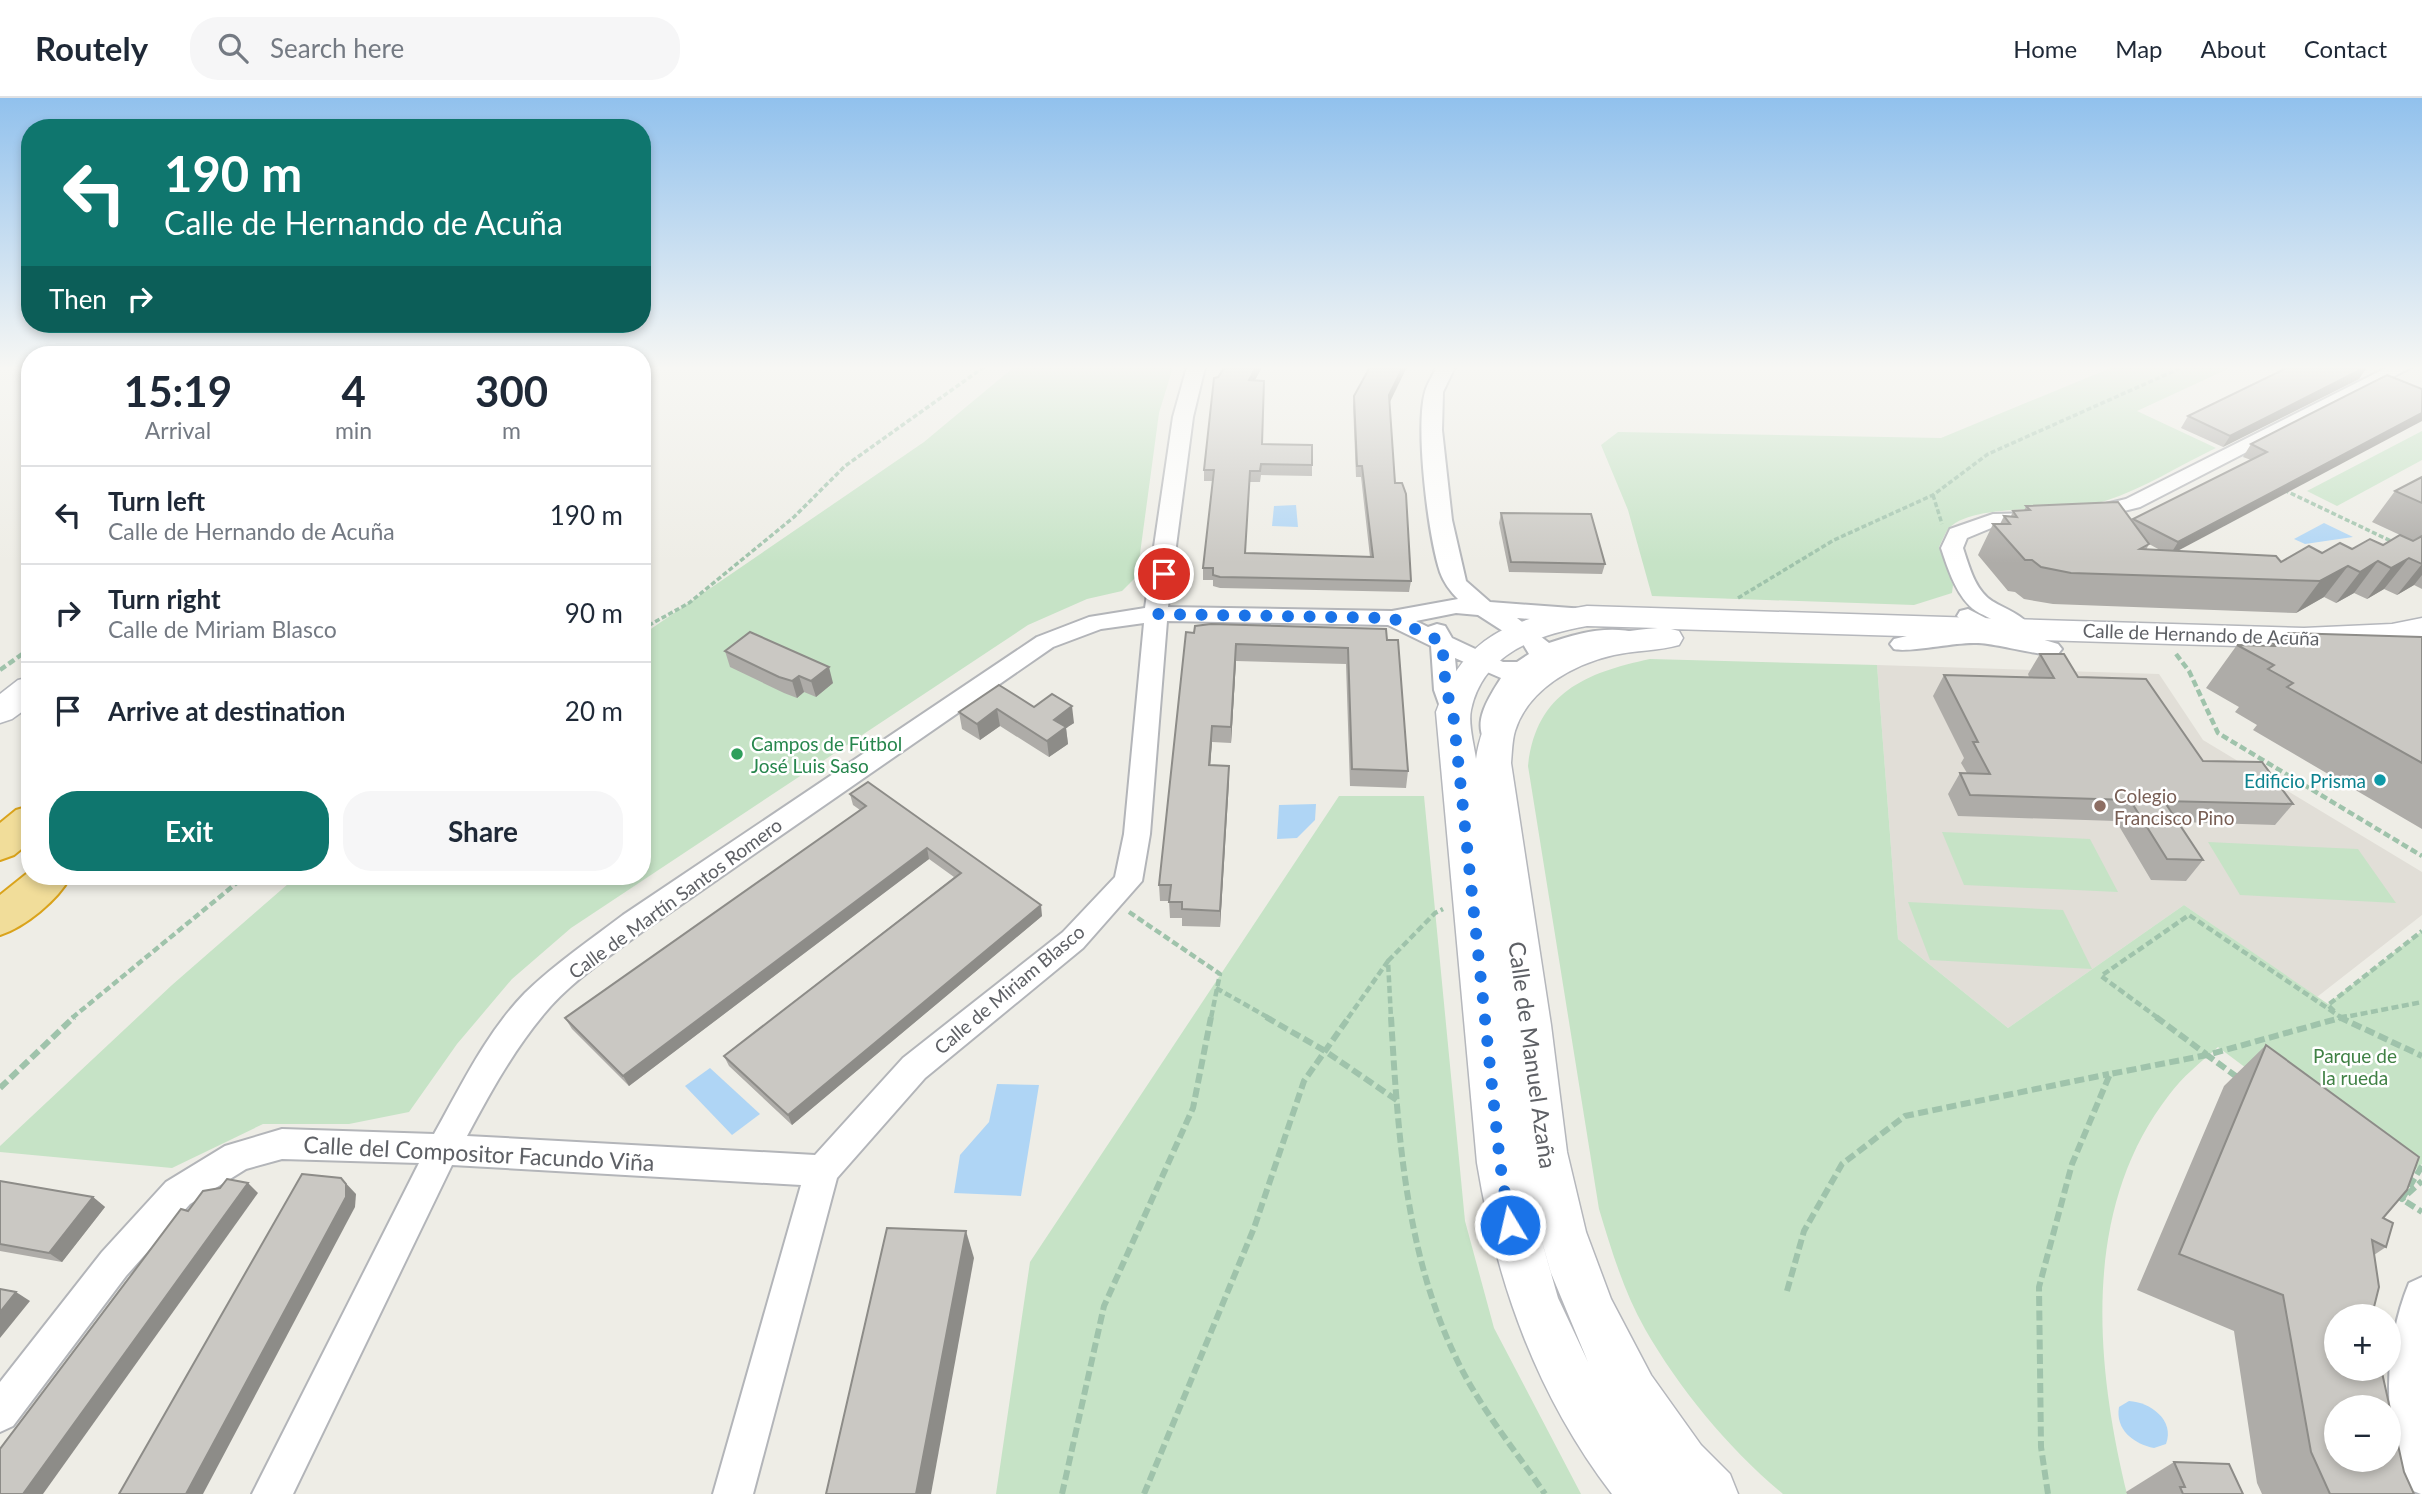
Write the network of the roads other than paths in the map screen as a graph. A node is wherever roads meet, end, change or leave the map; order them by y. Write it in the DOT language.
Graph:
graph roads {
  1 [pos="1181,432"];
  2 [pos="1435,432"];
  3 [pos="2275,432"];
  4 [pos="1455,583"];
  5 [pos="1483,608"];
  6 [pos="1440,609"];
  7 [pos="1156,614"];
  8 [pos="1587,616"];
  9 [pos="1392,618"];
  10 [pos="1991,623"];
  11 [pos="2422,628"];
  12 [pos="1522,630"];
  13 [pos="1910,635"];
  14 [pos="1442,642"];
  15 [pos="2168,643"];
  16 [pos="2050,649"];
  17 [pos="2422,655"];
  18 [pos="1478,661"];
  19 [pos="1530,670"];
  20 [pos="21,695"];
  21 [pos="0,711"];
  22 [pos="1453,712"];
  23 [pos="21,828"];
  24 [pos="0,845"];
  25 [pos="40,885"];
  26 [pos="0,919"];
  27 [pos="442,1152"];
  28 [pos="822,1171"];
  29 [pos="2422,1295"];
  30 [pos="0,1413"];
  31 [pos="2422,1475"];
  32 [pos="1702,1490"];
  33 [pos="272,1494"];
  34 [pos="733,1494"];
  35 [pos="1646,1494"];
  1 -- 7 [label="street, Calle de Miriam Blasco"];
  2 -- 4 [label="street"];
  3 -- 10 [label="street"];
  4 -- 5 [label="street"];
  4 -- 6 [label="street"];
  5 -- 6 [label="street, Calle de Hernando de Acuña"];
  5 -- 8 [label="street, Calle de Hernando de Acuña"];
  5 -- 12 [label="street, Calle de Hernando de Acuña"];
  6 -- 9 [label="street, Calle de Hernando de Acuña"];
  6 -- 14 [label="street, Calle de Manuel Azaña"];
  7 -- 9 [label="street, Calle de Hernando de Acuña"];
  7 -- 27 [label="street, Calle de Martín Santos Romero"];
  7 -- 28 [label="street, Calle de Miriam Blasco"];
  8 -- 12 [label="street, Calle de Hernando de Acuña"];
  8 -- 13 [label="street, Calle de Hernando de Acuña"];
  9 -- 14 [label="street, Calle de Hernando de Acuña"];
  10 -- 13 [label="street, Calle de Hernando de Acuña"];
  10 -- 15 [label="street, Calle de Hernando de Acuña"];
  10 -- 16 [label="street, Calle de Hernando de Acuña"];
  11 -- 15 [label="street, Calle de Hernando de Acuña"];
  12 -- 18 [label="street, Calle de Hernando de Acuña"];
  12 -- 19 [label="street, Calle de Hernando de Acuña"];
  13 -- 16 [label="street, Calle de Hernando de Acuña"];
  13 -- 19 [label="street, Calle de Hernando de Acuña"];
  14 -- 18 [label="street"];
  14 -- 22 [label="street, Calle de Manuel Azaña"];
  15 -- 16 [label="street, Calle de Hernando de Acuña"];
  15 -- 17 [label="street, Calle de Hernando de Acuña"];
  18 -- 19 [label="street"];
  18 -- 22 [label="street, Calle de Manuel Azaña"];
  19 -- 32 [label="street, Calle de Manuel Azaña"];
  20 -- 21 [label="street"];
  22 -- 35 [label="street, Calle de Manuel Azaña"];
  23 -- 24 [label="highway"];
  25 -- 26 [label="highway"];
  27 -- 28 [label="street, Calle del Compositor Facundo Viña"];
  27 -- 30 [label="street, Calle del Compositor Facundo Viña"];
  27 -- 33 [label="street, Calle de Martín Santos Romero"];
  28 -- 34 [label="street, Calle de Miriam Blasco"];
  29 -- 31 [label="street"];
}
